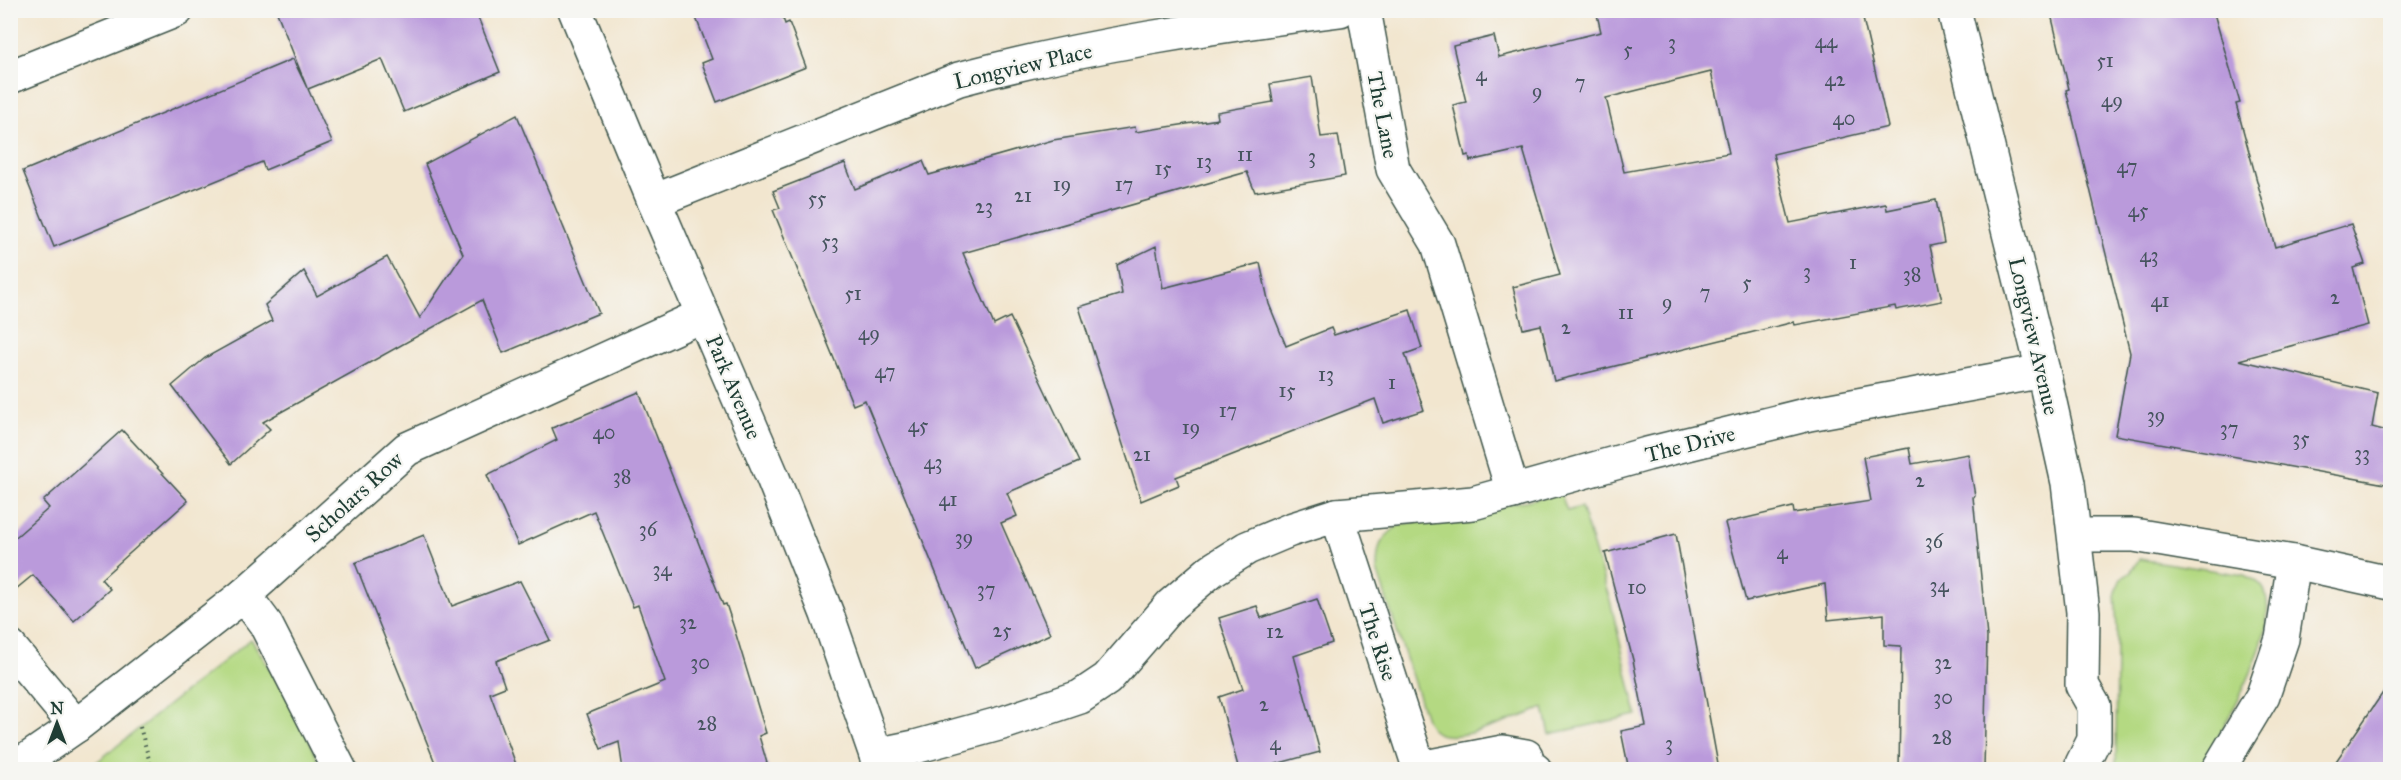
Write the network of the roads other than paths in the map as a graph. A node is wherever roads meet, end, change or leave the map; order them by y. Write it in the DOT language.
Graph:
graph roads {
  1 [pos="177,10"];
  2 [pos="575,10"];
  3 [pos="1340,10"];
  4 [pos="1364,10"];
  5 [pos="1954,10"];
  6 [pos="1236,16"];
  7 [pos="10,77"];
  8 [pos="654,201"];
  9 [pos="703,315"];
  10 [pos="2043,371"];
  11 [pos="1513,492"];
  12 [pos="1337,515"];
  13 [pos="2075,536"];
  14 [pos="2294,562"];
  15 [pos="2391,583"];
  16 [pos="244,595"];
  17 [pos="10,648"];
  18 [pos="76,726"];
  19 [pos="878,762"];
  20 [pos="1420,769"];
  21 [pos="12,770"];
  22 [pos="340,770"];
  23 [pos="1535,770"];
  24 [pos="2081,770"];
  25 [pos="2218,770"];
  1 -- 7 [label="street"];
  2 -- 8 [label="street, Park Avenue"];
  3 -- 6 [label="street, Longview Place"];
  4 -- 11 [label="street, The Lane"];
  5 -- 10 [label="street, Longview Avenue"];
  6 -- 8 [label="street, Longview Place"];
  8 -- 9 [label="street, Park Avenue"];
  9 -- 16 [label="street, Scholars Row"];
  9 -- 19 [label="street, Park Avenue"];
  10 -- 11 [label="street, The Drive"];
  10 -- 13 [label="street, Longview Avenue"];
  11 -- 12 [label="street, The Drive"];
  12 -- 19 [label="street, The Drive"];
  12 -- 20 [label="street, The Rise"];
  13 -- 14 [label="street"];
  13 -- 24 [label="street, Longview Avenue"];
  14 -- 15 [label="street"];
  14 -- 25 [label="street"];
  16 -- 18 [label="street, Scholars Row"];
  16 -- 22 [label="street"];
  17 -- 18 [label="street"];
  18 -- 21 [label="street, Scholars Row"];
  20 -- 23 [label="street, The Rise"];
}
